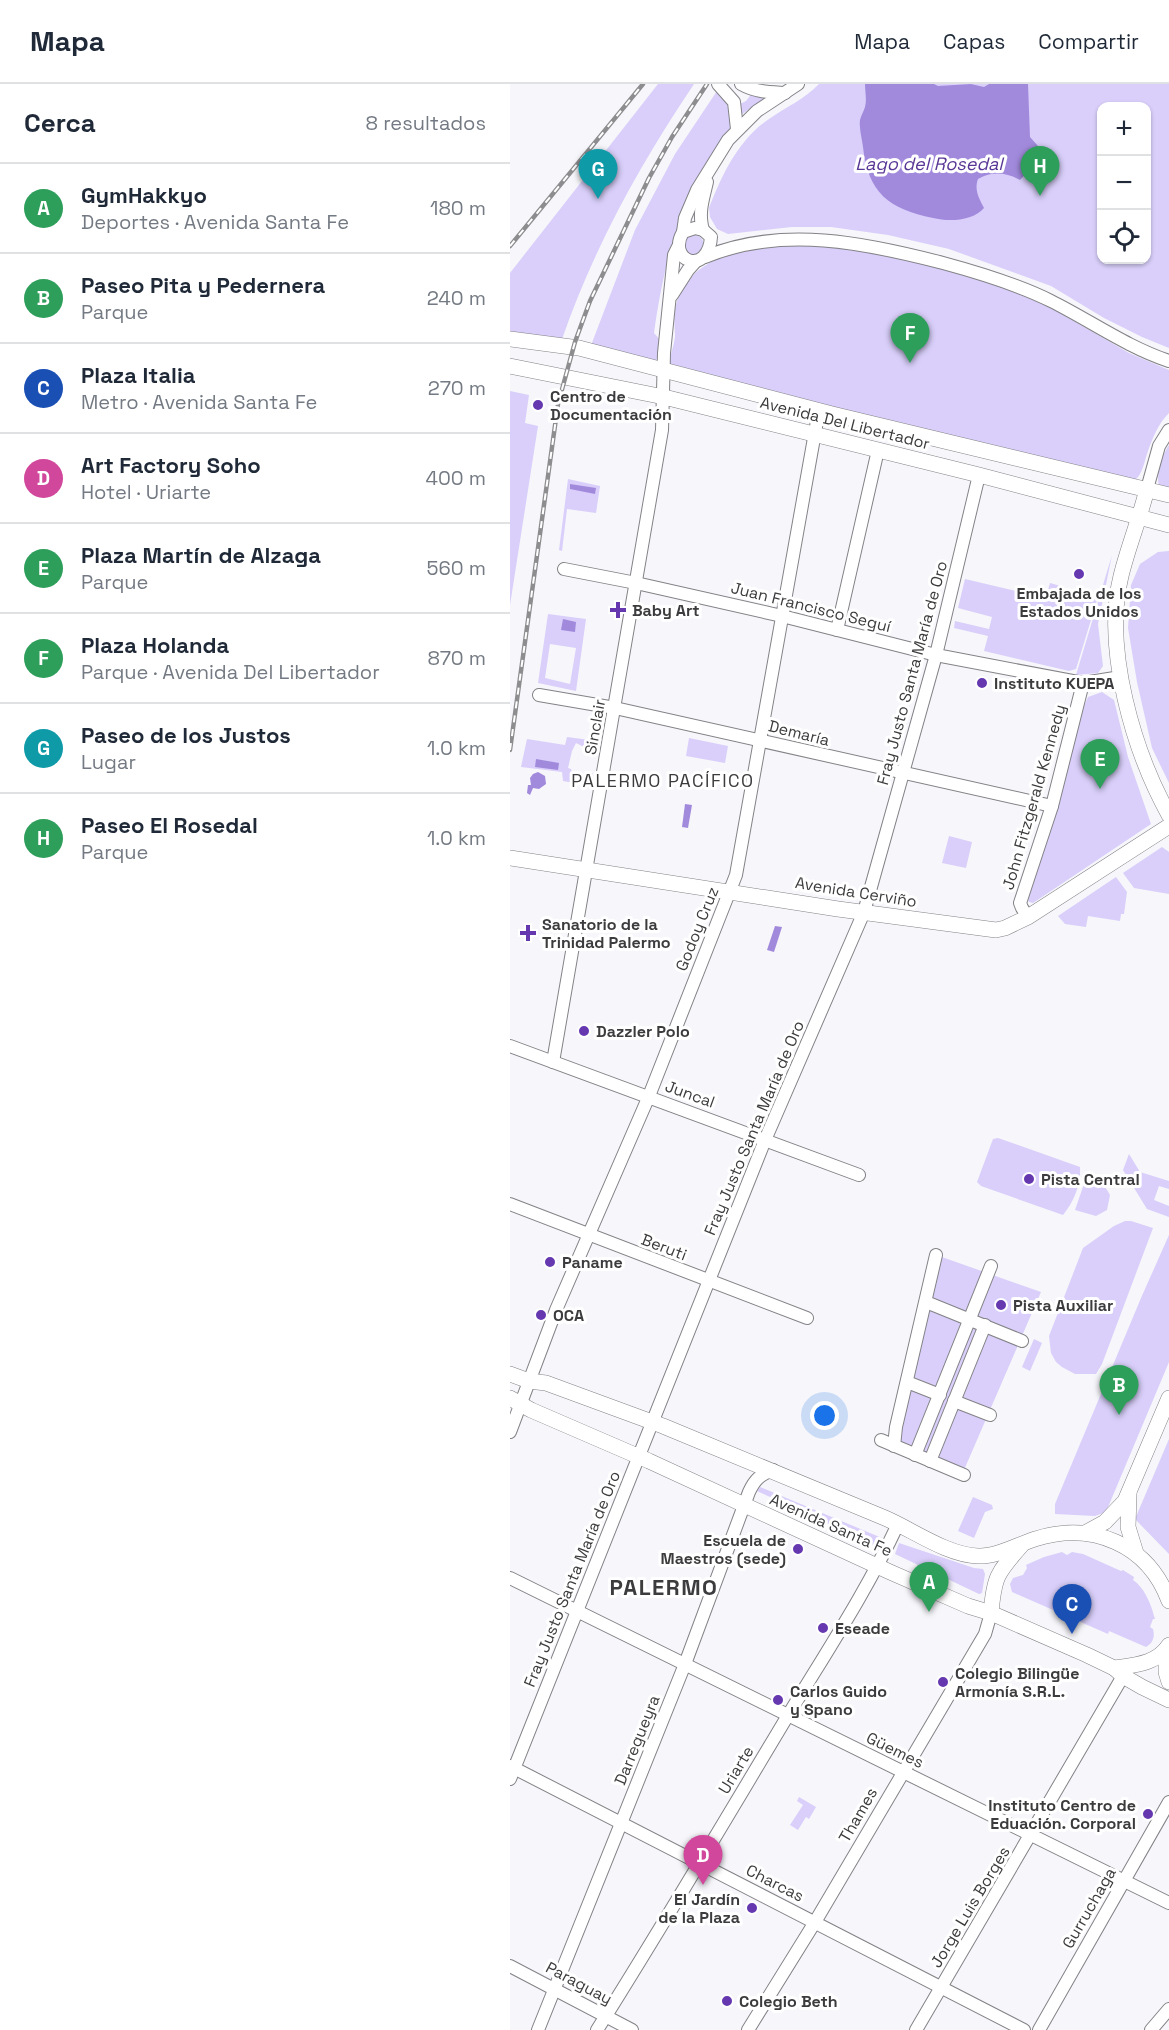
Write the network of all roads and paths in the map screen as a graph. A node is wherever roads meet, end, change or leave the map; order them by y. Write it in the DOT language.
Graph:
graph roads {
  1 [pos="718,84"];
  2 [pos="798,84"];
  3 [pos="745,87"];
  4 [pos="785,93"];
  5 [pos="734,102"];
  6 [pos="738,129"];
  7 [pos="709,174"];
  8 [pos="683,232"];
  9 [pos="707,234"];
  10 [pos="757,243"];
  11 [pos="678,247"];
  12 [pos="701,259"];
  13 [pos="670,299"];
  14 [pos="510,339"];
  15 [pos="1169,361"];
  16 [pos="510,366"];
  17 [pos="663,371"];
  18 [pos="664,397"];
  19 [pos="819,410"];
  20 [pos="1169,430"];
  21 [pos="814,434"];
  22 [pos="878,450"];
  23 [pos="979,475"];
  24 [pos="1147,489"];
  25 [pos="1169,495"];
  26 [pos="1140,517"];
  27 [pos="1169,525"];
  28 [pos="564,569"];
  29 [pos="636,583"];
  30 [pos="782,616"];
  31 [pos="837,630"];
  32 [pos="936,655"];
  33 [pos="1121,677"];
  34 [pos="1083,683"];
  35 [pos="539,695"];
  36 [pos="615,708"];
  37 [pos="760,740"];
  38 [pos="904,773"];
  39 [pos="1052,806"];
  40 [pos="1169,815"];
  41 [pos="1169,826"];
  42 [pos="510,858"];
  43 [pos="587,869"];
  44 [pos="730,891"];
  45 [pos="864,912"];
  46 [pos="1028,918"];
  47 [pos="510,1046"];
  48 [pos="553,1062"];
  49 [pos="649,1096"];
  50 [pos="765,1140"];
  51 [pos="859,1175"];
  52 [pos="510,1204"];
  53 [pos="588,1235"];
  54 [pos="936,1255"];
  55 [pos="991,1266"];
  56 [pos="709,1282"];
  57 [pos="926,1302"];
  58 [pos="807,1318"];
  59 [pos="970,1320"];
  60 [pos="985,1325"];
  61 [pos="1022,1341"];
  62 [pos="510,1374"];
  63 [pos="529,1381"];
  64 [pos="907,1382"];
  65 [pos="940,1395"];
  66 [pos="1169,1398"];
  67 [pos="515,1400"];
  68 [pos="954,1401"];
  69 [pos="990,1415"];
  70 [pos="653,1422"];
  71 [pos="510,1432"];
  72 [pos="880,1440"];
  73 [pos="894,1446"];
  74 [pos="915,1455"];
  75 [pos="639,1456"];
  76 [pos="930,1461"];
  77 [pos="773,1470"];
  78 [pos="964,1475"];
  79 [pos="1129,1492"];
  80 [pos="745,1505"];
  81 [pos="898,1524"];
  82 [pos="1085,1533"];
  83 [pos="1023,1544"];
  84 [pos="1136,1553"];
  85 [pos="877,1566"];
  86 [pos="1162,1577"];
  87 [pos="510,1578"];
  88 [pos="1169,1601"];
  89 [pos="578,1611"];
  90 [pos="991,1613"];
  91 [pos="1168,1648"];
  92 [pos="685,1664"];
  93 [pos="1119,1672"];
  94 [pos="1169,1682"];
  95 [pos="1169,1700"];
  96 [pos="788,1716"];
  97 [pos="511,1771"];
  98 [pos="903,1772"];
  99 [pos="1169,1802"];
  100 [pos="621,1823"];
  101 [pos="1032,1835"];
  102 [pos="701,1863"];
  103 [pos="1123,1881"];
  104 [pos="1169,1903"];
  105 [pos="815,1922"];
  106 [pos="510,1966"];
  107 [pos="942,1987"];
  108 [pos="555,1989"];
  109 [pos="1169,2009"];
  110 [pos="606,2016"];
  111 [pos="538,2030"];
  112 [pos="597,2030"];
  113 [pos="632,2030"];
  114 [pos="747,2030"];
  115 [pos="916,2030"];
  116 [pos="1024,2030"];
  117 [pos="1039,2030"];
  118 [pos="1151,2030"];
  1 -- 5 [label="street"];
  2 -- 4 [label="street"];
  3 -- 4 [label="street"];
  3 -- 5 [label="street"];
  4 -- 6 [label="street"];
  5 -- 6 [label="street"];
  6 -- 7 [label="street"];
  7 -- 8 [label="street"];
  7 -- 9 [label="street"];
  8 -- 9 [label="street"];
  8 -- 11 [label="street"];
  9 -- 10 [label="street"];
  9 -- 12 [label="street"];
  10 -- 12 [label="street"];
  10 -- 15 [label="street"];
  11 -- 12 [label="street"];
  11 -- 13 [label="street, Sinclair"];
  12 -- 13 [label="street"];
  13 -- 17 [label="street, Sinclair"];
  14 -- 17 [label="main road, Avenida Del Libertador"];
  16 -- 18 [label="main road, Avenida Del Libertador"];
  17 -- 18 [label="street, Sinclair"];
  17 -- 19 [label="main road, Avenida Del Libertador"];
  18 -- 21 [label="main road, Avenida Del Libertador"];
  18 -- 29 [label="street, Sinclair"];
  19 -- 21 [label="street, Godoy Cruz"];
  19 -- 24 [label="main road, Avenida Del Libertador"];
  20 -- 24 [label="street"];
  21 -- 22 [label="main road, Avenida Del Libertador"];
  21 -- 30 [label="street, Godoy Cruz"];
  22 -- 23 [label="main road, Avenida Del Libertador"];
  22 -- 31 [label="street"];
  23 -- 26 [label="main road, Avenida Del Libertador"];
  23 -- 32 [label="street, Fray Justo Santa María de Oro"];
  24 -- 25 [label="main road, Avenida Del Libertador"];
  24 -- 26 [label="main road"];
  26 -- 27 [label="main road, Avenida Del Libertador"];
  26 -- 33 [label="main road"];
  28 -- 29 [label="street, Juan Francisco Seguí"];
  29 -- 30 [label="street, Juan Francisco Seguí"];
  29 -- 36 [label="street, Sinclair"];
  30 -- 31 [label="street, Juan Francisco Seguí"];
  30 -- 37 [label="street, Godoy Cruz"];
  31 -- 32 [label="street, Juan Francisco Seguí"];
  32 -- 34 [label="street, Juan Francisco Seguí"];
  32 -- 38 [label="street, Fray Justo Santa María de Oro"];
  33 -- 34 [label="street, Juan Francisco Seguí"];
  33 -- 40 [label="main road"];
  34 -- 39 [label="street, John Fitzgerald Kennedy"];
  35 -- 36 [label="street, Demaría"];
  36 -- 37 [label="street, Demaría"];
  36 -- 43 [label="street, Sinclair"];
  37 -- 38 [label="street, Demaría"];
  37 -- 44 [label="street, Godoy Cruz"];
  38 -- 39 [label="street, Demaría"];
  38 -- 45 [label="street, Fray Justo Santa María de Oro"];
  39 -- 46 [label="street, John Fitzgerald Kennedy"];
  41 -- 46 [label="main road, Avenida Cerviño"];
  42 -- 43 [label="main road, Avenida Cerviño"];
  43 -- 44 [label="main road, Avenida Cerviño"];
  43 -- 48 [label="street, Sinclair"];
  44 -- 45 [label="main road, Avenida Cerviño"];
  44 -- 49 [label="street, Godoy Cruz"];
  45 -- 46 [label="main road, Avenida Cerviño"];
  45 -- 50 [label="street, Fray Justo Santa María de Oro"];
  47 -- 48 [label="street, Juncal"];
  48 -- 49 [label="street, Juncal"];
  49 -- 50 [label="street, Juncal"];
  49 -- 53 [label="street, Godoy Cruz"];
  50 -- 51 [label="street, Juncal"];
  50 -- 56 [label="street, Fray Justo Santa María de Oro"];
  52 -- 53 [label="street, Beruti"];
  53 -- 56 [label="street, Beruti"];
  53 -- 63 [label="street, Godoy Cruz"];
  54 -- 57 [label="street"];
  55 -- 59 [label="street"];
  56 -- 58 [label="street, Beruti"];
  56 -- 70 [label="street, Fray Justo Santa María de Oro"];
  57 -- 59 [label="street"];
  57 -- 64 [label="street"];
  59 -- 60 [label="street"];
  59 -- 65 [label="street"];
  60 -- 61 [label="street"];
  60 -- 68 [label="street"];
  62 -- 63 [label="main road, Avenida Santa Fe"];
  63 -- 67 [label="street, Godoy Cruz"];
  63 -- 70 [label="main road, Avenida Santa Fe"];
  64 -- 65 [label="street"];
  64 -- 73 [label="street"];
  65 -- 74 [label="street"];
  66 -- 79 [label="main road"];
  67 -- 71 [label="street, Godoy Cruz"];
  67 -- 75 [label="main road, Avenida Santa Fe"];
  68 -- 69 [label="street"];
  68 -- 76 [label="street"];
  70 -- 75 [label="street, Fray Justo Santa María de Oro"];
  70 -- 77 [label="main road, Avenida Santa Fe"];
  72 -- 73 [label="street"];
  73 -- 74 [label="street"];
  74 -- 76 [label="street"];
  75 -- 80 [label="main road, Avenida Santa Fe"];
  75 -- 89 [label="street, Fray Justo Santa María de Oro"];
  76 -- 78 [label="street"];
  77 -- 80 [label="street, Darregueyra"];
  77 -- 81 [label="main road, Avenida Santa Fe"];
  79 -- 82 [label="main road"];
  79 -- 84 [label="main road"];
  80 -- 85 [label="main road, Avenida Santa Fe"];
  80 -- 92 [label="street, Darregueyra"];
  81 -- 83 [label="main road, Avenida Santa Fe"];
  81 -- 85 [label="street, Uriarte"];
  82 -- 83 [label="main road, Avenida Santa Fe"];
  82 -- 84 [label="main road"];
  83 -- 90 [label="main road"];
  84 -- 86 [label="main road"];
  85 -- 90 [label="main road, Avenida Santa Fe"];
  85 -- 96 [label="street, Uriarte"];
  86 -- 88 [label="main road"];
  87 -- 89 [label="street, Güemes"];
  89 -- 92 [label="street, Güemes"];
  89 -- 97 [label="street, Fray Justo Santa María de Oro"];
  90 -- 93 [label="main road, Avenida Santa Fe"];
  90 -- 98 [label="street, Thames"];
  91 -- 93 [label="main road"];
  91 -- 94 [label="main road"];
  92 -- 96 [label="street, Güemes"];
  92 -- 100 [label="street, Darregueyra"];
  93 -- 95 [label="main road, Avenida Santa Fe"];
  93 -- 101 [label="street, Jorge Luis Borges"];
  96 -- 98 [label="street, Güemes"];
  96 -- 102 [label="street, Uriarte"];
  97 -- 100 [label="street, Charcas"];
  98 -- 101 [label="street, Güemes"];
  98 -- 105 [label="street, Thames"];
  99 -- 103 [label="street, Gurruchaga"];
  100 -- 102 [label="street, Charcas"];
  100 -- 108 [label="street, Darregueyra"];
  101 -- 103 [label="street, Güemes"];
  101 -- 107 [label="street, Jorge Luis Borges"];
  102 -- 105 [label="street, Charcas"];
  102 -- 110 [label="street, Uriarte"];
  103 -- 104 [label="street, Güemes"];
  103 -- 117 [label="street, Gurruchaga"];
  105 -- 107 [label="street, Charcas"];
  105 -- 114 [label="street, Thames"];
  106 -- 108 [label="street, Paraguay"];
  107 -- 115 [label="street, Jorge Luis Borges"];
  107 -- 116 [label="street, Charcas"];
  108 -- 110 [label="street, Paraguay"];
  108 -- 111 [label="street, Darregueyra"];
  109 -- 118 [label="street"];
  110 -- 112 [label="street, Uriarte"];
  110 -- 113 [label="street, Paraguay"];
}
